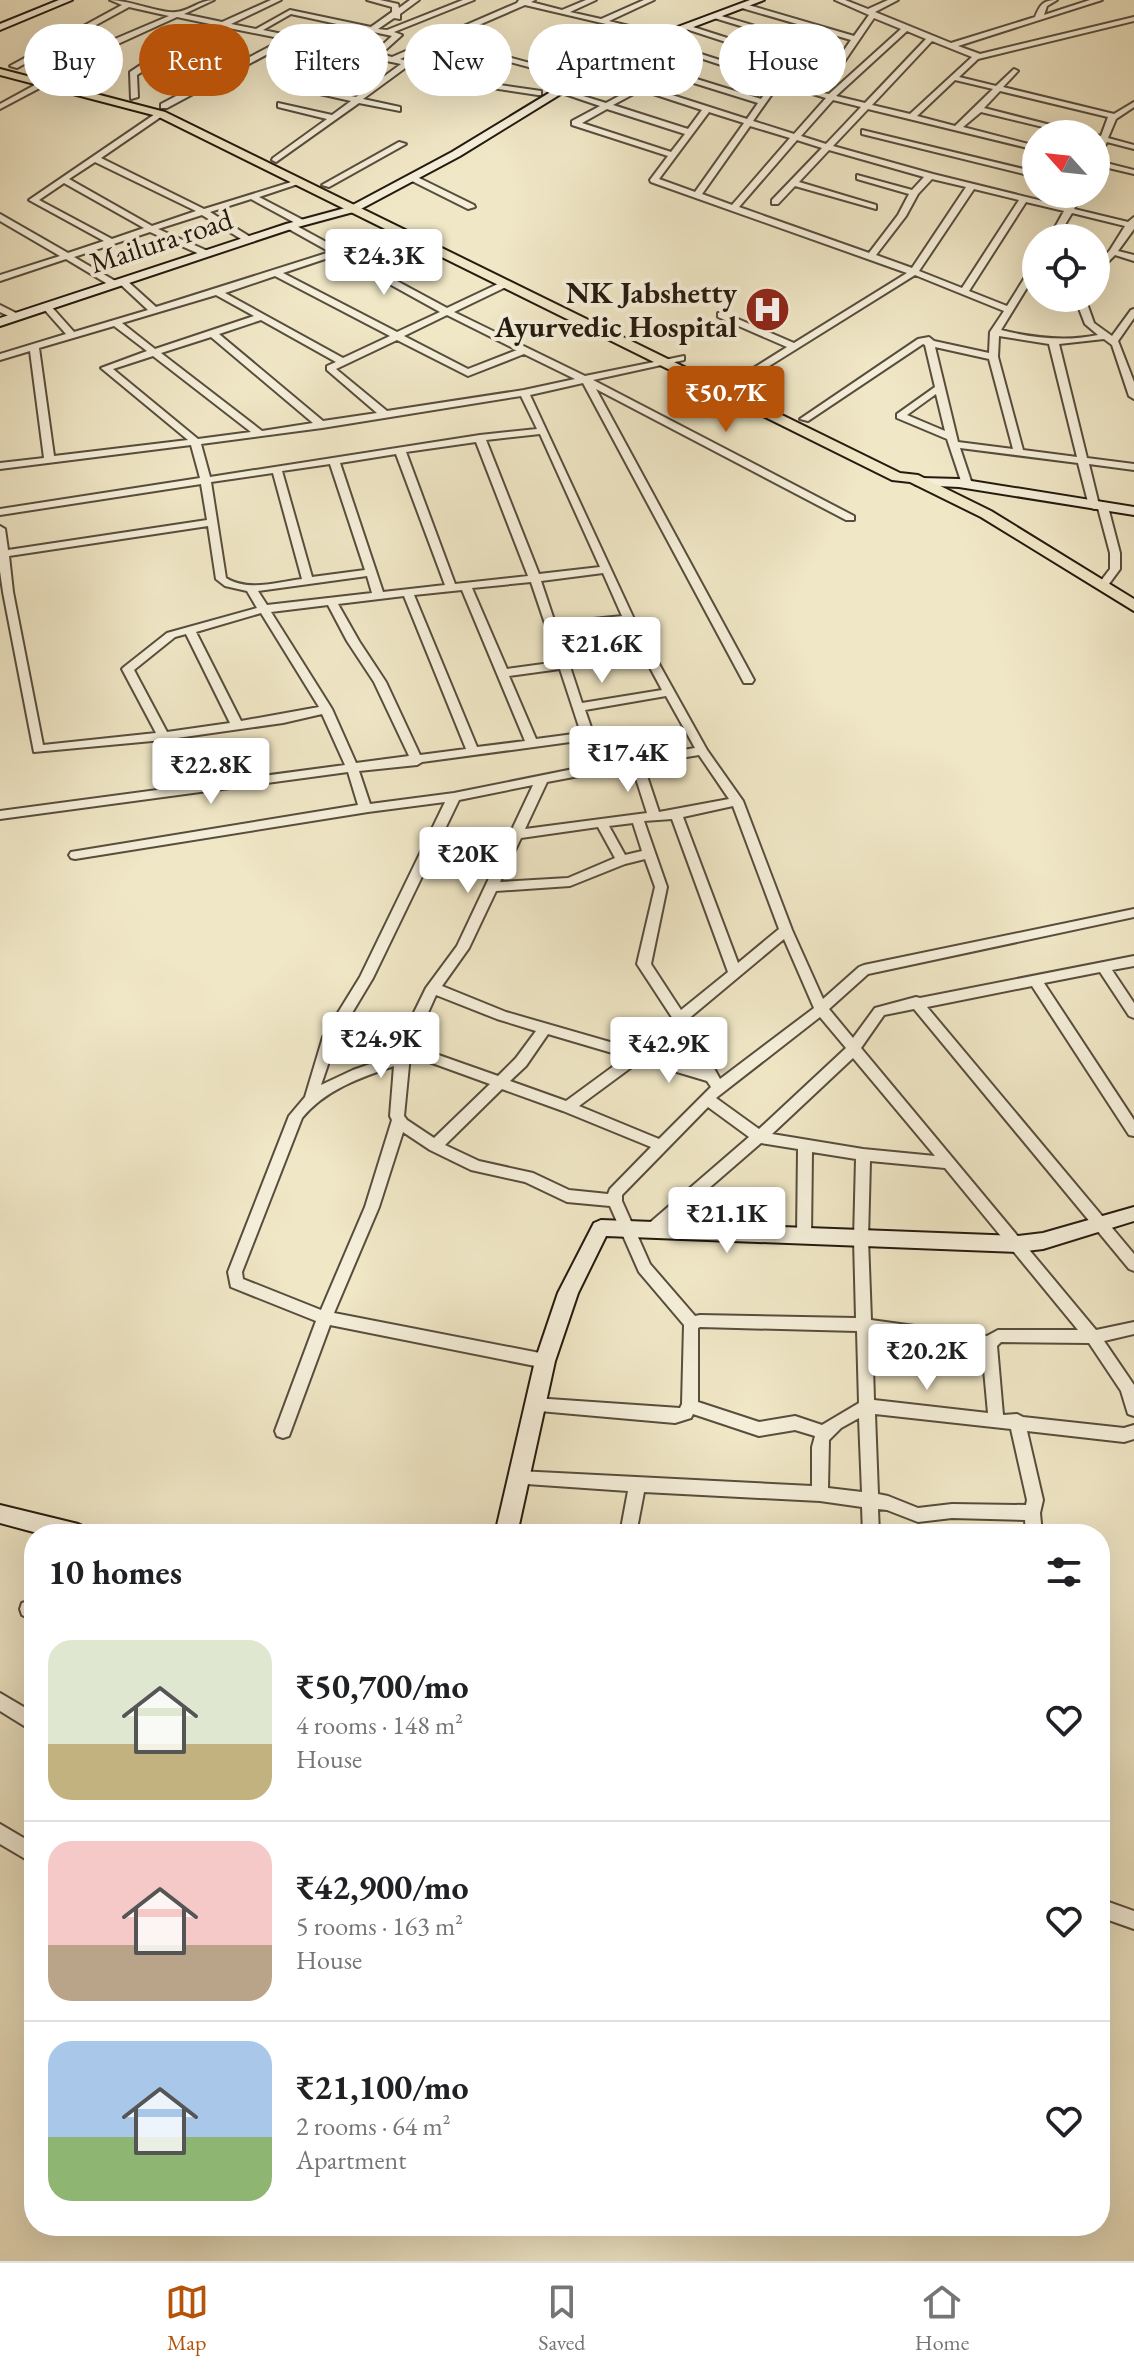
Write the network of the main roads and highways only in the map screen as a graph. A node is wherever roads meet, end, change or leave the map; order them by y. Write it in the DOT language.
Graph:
graph roads {
  1 [pos="4,70"];
  2 [pos="24,74"];
  3 [pos="123,95"];
  4 [pos="111,96"];
  5 [pos="163,110"];
  6 [pos="350,205"];
  7 [pos="917,480"];
  8 [pos="1134,606"];
  1 -- 2 [label="main road"];
  3 -- 5 [label="main road"];
  4 -- 5 [label="main road"];
  5 -- 6 [label="main road"];
  5 -- 6 [label="main road"];
  6 -- 7 [label="main road"];
  6 -- 7 [label="main road"];
  7 -- 8 [label="main road"];
}
